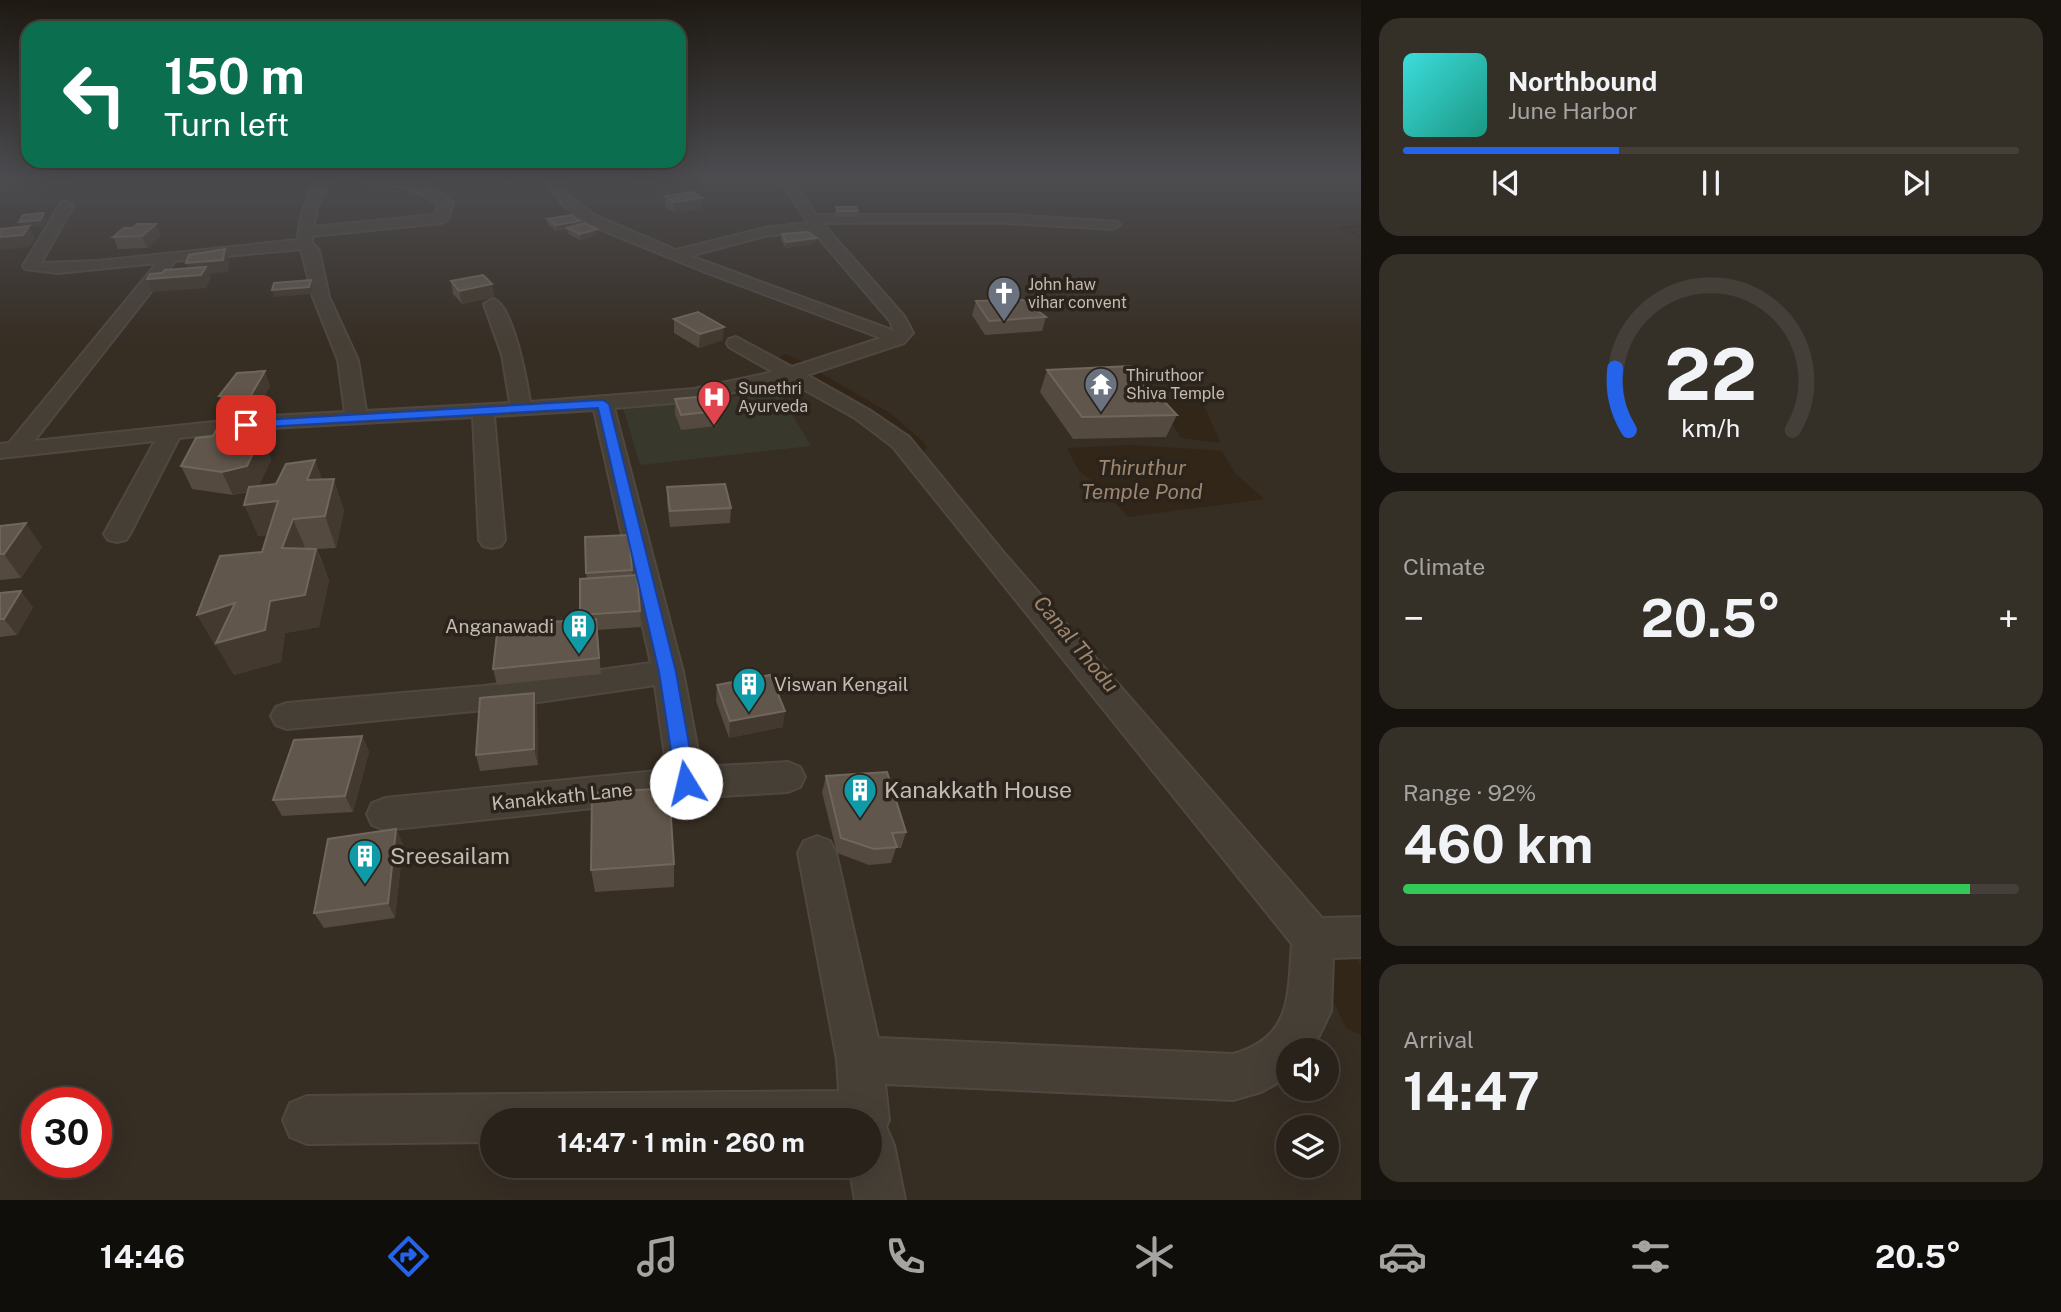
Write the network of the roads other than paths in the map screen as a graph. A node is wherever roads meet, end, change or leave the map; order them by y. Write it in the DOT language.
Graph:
graph roads {
  1 [pos="50,234"];
  2 [pos="306,234"];
  3 [pos="334,234"];
  4 [pos="623,234"];
  5 [pos="757,234"];
  6 [pos="825,234"];
  7 [pos="305,238"];
  8 [pos="674,255"];
  9 [pos="170,257"];
  10 [pos="493,304"];
  11 [pos="898,338"];
  12 [pos="736,344"];
  13 [pos="793,373"];
  14 [pos="603,404"];
  15 [pos="521,408"];
  16 [pos="483,410"];
  17 [pos="356,416"];
  18 [pos="171,432"];
  19 [pos="8,450"];
  20 [pos="117,534"];
  21 [pos="492,540"];
  22 [pos="668,672"];
  23 [pos="287,716"];
  24 [pos="788,778"];
  25 [pos="686,783"];
  26 [pos="385,814"];
  27 [pos="817,853"];
  28 [pos="1361,937"];
  29 [pos="1313,938"];
  30 [pos="1294,1038"];
  31 [pos="1276,1058"];
  32 [pos="860,1060"];
  33 [pos="864,1108"];
  34 [pos="307,1121"];
  35 [pos="480,1123"];
  36 [pos="876,1178"];
  37 [pos="880,1200"];
  1 -- 9 [label="street"];
  2 -- 7 [label="street"];
  3 -- 7 [label="street"];
  4 -- 8 [label="street"];
  5 -- 8 [label="street"];
  6 -- 11 [label="street"];
  7 -- 9 [label="street"];
  7 -- 17 [label="street"];
  8 -- 11 [label="street"];
  9 -- 19 [label="street"];
  10 -- 15 [label="street"];
  11 -- 13 [label="street"];
  12 -- 13 [label="street"];
  13 -- 14 [label="street"];
  13 -- 29 [label="street"];
  14 -- 15 [label="street"];
  14 -- 22 [label="street"];
  15 -- 16 [label="street"];
  16 -- 17 [label="street"];
  16 -- 21 [label="street"];
  17 -- 18 [label="street"];
  18 -- 19 [label="street"];
  18 -- 20 [label="street"];
  22 -- 23 [label="street"];
  22 -- 25 [label="street"];
  24 -- 25 [label="street, Kanakkath Lane"];
  25 -- 26 [label="street, Kanakkath Lane"];
  27 -- 32 [label="street"];
  28 -- 29 [label="street"];
  29 -- 30 [label="street"];
  31 -- 32 [label="street"];
  32 -- 33 [label="street"];
  34 -- 35 [label="street"];
  36 -- 37 [label="street"];
}
